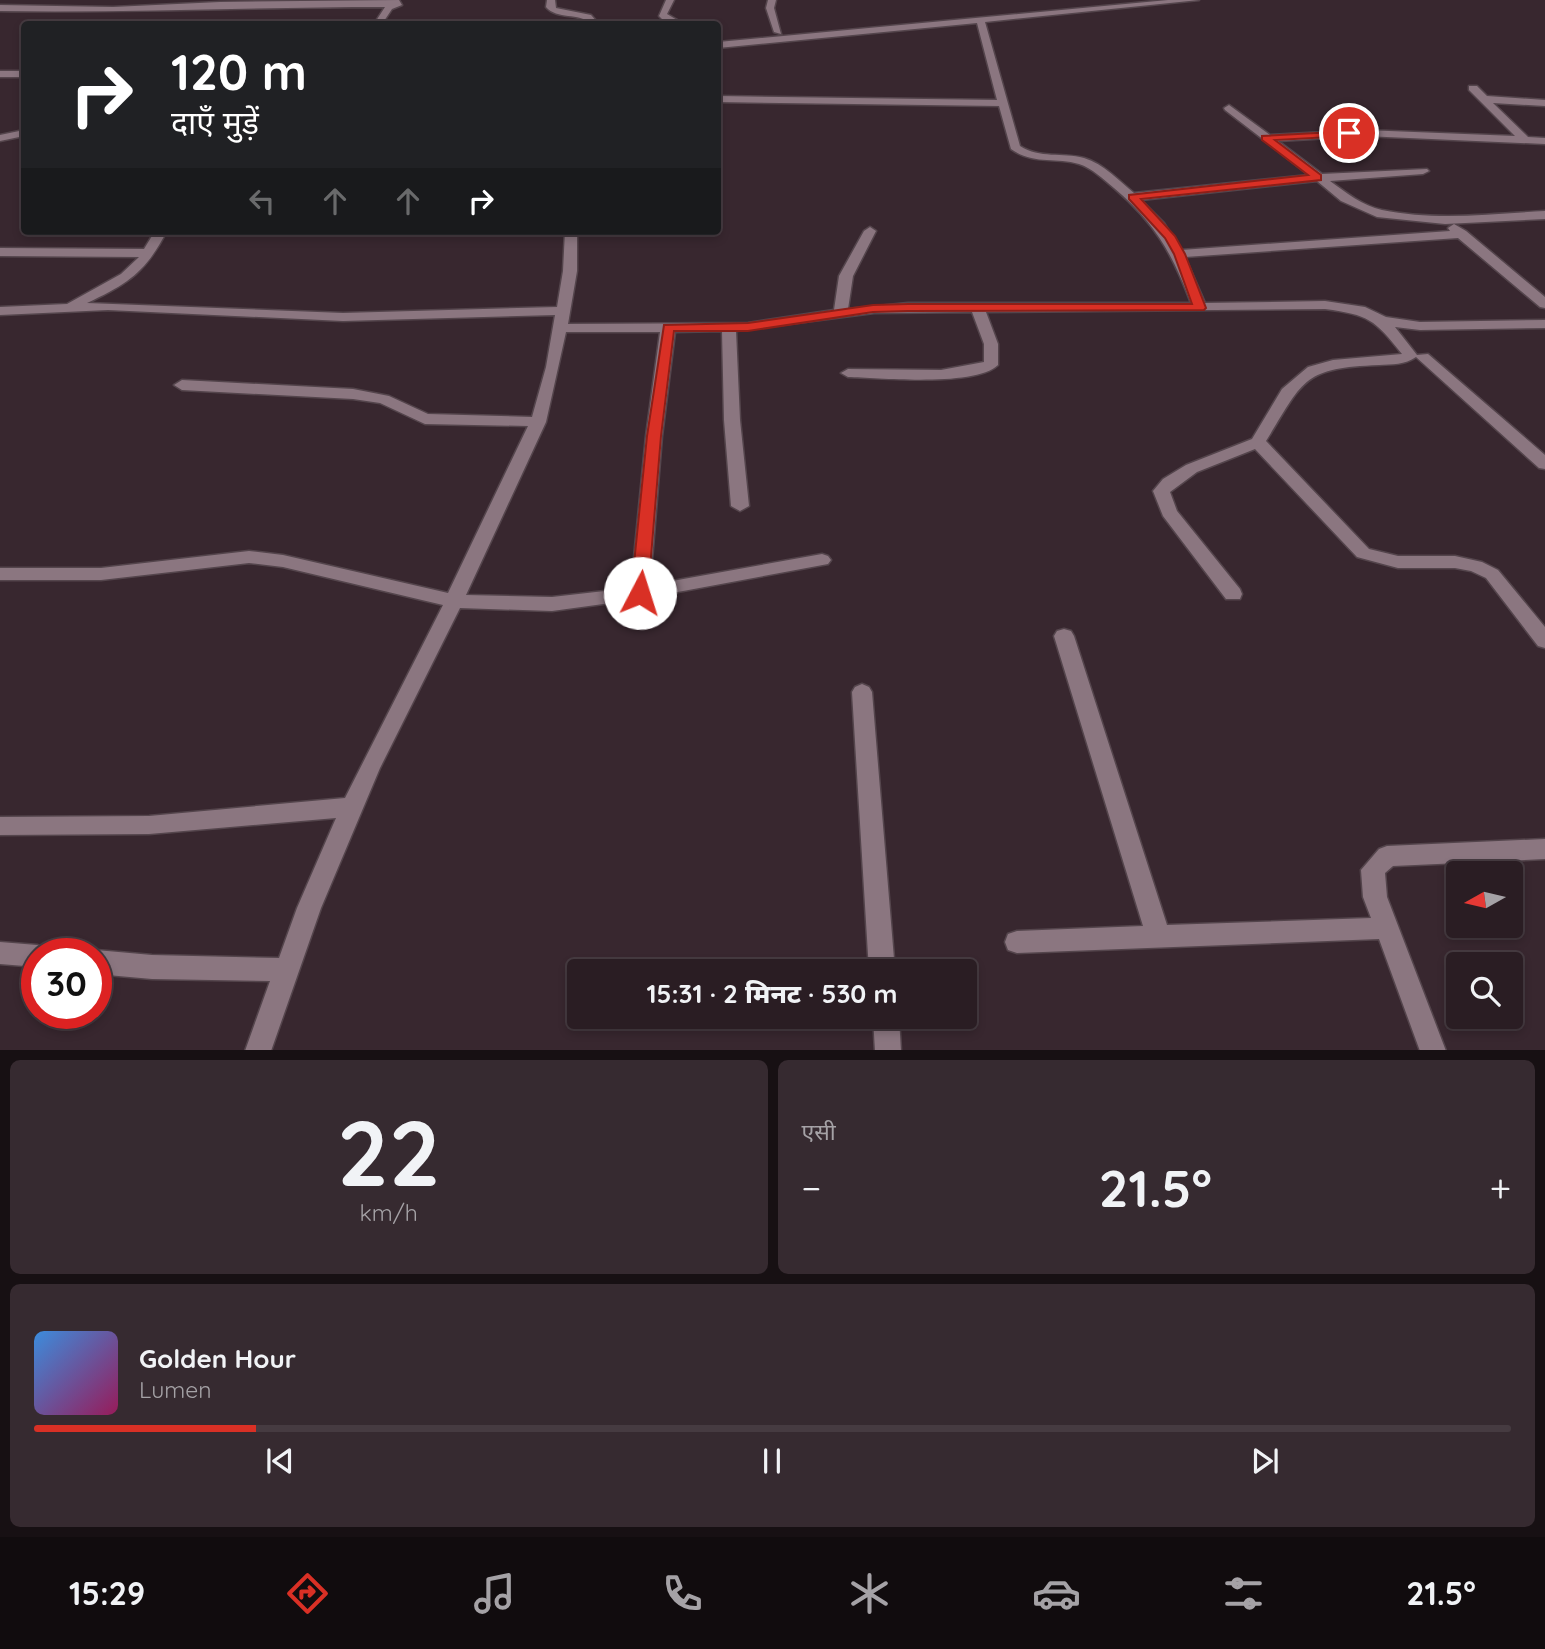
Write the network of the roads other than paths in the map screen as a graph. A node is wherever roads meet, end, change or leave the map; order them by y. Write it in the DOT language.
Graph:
graph roads {
  1 [pos="404,0"];
  2 [pos="551,0"];
  3 [pos="670,0"];
  4 [pos="772,0"];
  5 [pos="1129,0"];
  6 [pos="1195,0"];
  7 [pos="200,3"];
  8 [pos="394,4"];
  9 [pos="0,8"];
  10 [pos="980,19"];
  11 [pos="380,21"];
  12 [pos="592,21"];
  13 [pos="668,21"];
  14 [pos="778,32"];
  15 [pos="721,34"];
  16 [pos="733,37"];
  17 [pos="721,39"];
  18 [pos="721,45"];
  19 [pos="0,74"];
  20 [pos="21,74"];
  21 [pos="1473,88"];
  22 [pos="721,99"];
  23 [pos="1485,99"];
  24 [pos="1004,103"];
  25 [pos="1545,103"];
  26 [pos="1229,108"];
  27 [pos="21,134"];
  28 [pos="0,138"];
  29 [pos="1266,138"];
  30 [pos="1525,140"];
  31 [pos="21,141"];
  32 [pos="1545,141"];
  33 [pos="0,145"];
  34 [pos="1423,171"];
  35 [pos="1317,178"];
  36 [pos="1133,197"];
  37 [pos="1545,215"];
  38 [pos="1445,220"];
  39 [pos="870,231"];
  40 [pos="1462,234"];
  41 [pos="159,235"];
  42 [pos="571,235"];
  43 [pos="0,252"];
  44 [pos="150,253"];
  45 [pos="1180,254"];
  46 [pos="1545,304"];
  47 [pos="977,308"];
  48 [pos="1200,308"];
  49 [pos="61,310"];
  50 [pos="0,311"];
  51 [pos="841,313"];
  52 [pos="560,319"];
  53 [pos="1382,321"];
  54 [pos="1545,324"];
  55 [pos="729,327"];
  56 [pos="668,328"];
  57 [pos="1423,357"];
  58 [pos="848,373"];
  59 [pos="183,385"];
  60 [pos="538,422"];
  61 [pos="1258,442"];
  62 [pos="1545,464"];
  63 [pos="740,506"];
  64 [pos="822,561"];
  65 [pos="0,574"];
  66 [pos="640,593"];
  67 [pos="1233,594"];
  68 [pos="454,601"];
  69 [pos="1063,636"];
  70 [pos="1545,641"];
  71 [pos="862,692"];
  72 [pos="352,807"];
  73 [pos="0,826"];
  74 [pos="1545,849"];
  75 [pos="1386,928"];
  76 [pos="1159,937"];
  77 [pos="1017,942"];
  78 [pos="0,953"];
  79 [pos="21,955"];
  80 [pos="881,959"];
  81 [pos="112,963"];
  82 [pos="288,970"];
  83 [pos="887,1029"];
  84 [pos="258,1050"];
  85 [pos="888,1050"];
  86 [pos="1433,1050"];
  1 -- 8 [label="street"];
  2 -- 12 [label="street"];
  3 -- 13 [label="street"];
  4 -- 14 [label="street"];
  5 -- 14 [label="street"];
  6 -- 10 [label="street"];
  7 -- 8 [label="street"];
  7 -- 9 [label="street"];
  8 -- 11 [label="street"];
  10 -- 18 [label="street"];
  10 -- 24 [label="street"];
  14 -- 16 [label="street"];
  15 -- 16 [label="street"];
  16 -- 17 [label="street"];
  19 -- 20 [label="street"];
  21 -- 23 [label="street"];
  22 -- 24 [label="street"];
  23 -- 25 [label="street"];
  23 -- 30 [label="street"];
  24 -- 36 [label="street"];
  26 -- 29 [label="street"];
  27 -- 28 [label="street"];
  29 -- 30 [label="street"];
  29 -- 35 [label="street"];
  30 -- 32 [label="street"];
  31 -- 33 [label="street"];
  34 -- 35 [label="street"];
  35 -- 36 [label="street"];
  35 -- 38 [label="street"];
  36 -- 45 [label="street"];
  37 -- 38 [label="street"];
  38 -- 40 [label="street"];
  39 -- 51 [label="street"];
  40 -- 45 [label="street"];
  40 -- 46 [label="street"];
  41 -- 44 [label="street"];
  42 -- 52 [label="street"];
  43 -- 44 [label="street"];
  44 -- 49 [label="street"];
  45 -- 48 [label="street"];
  47 -- 48 [label="street"];
  47 -- 51 [label="street"];
  47 -- 58 [label="street"];
  48 -- 53 [label="street"];
  49 -- 50 [label="street"];
  49 -- 52 [label="street"];
  51 -- 55 [label="street"];
  52 -- 56 [label="street"];
  52 -- 60 [label="street"];
  53 -- 54 [label="street"];
  53 -- 61 [label="street"];
  55 -- 56 [label="street"];
  55 -- 63 [label="street"];
  56 -- 66 [label="street"];
  57 -- 62 [label="street"];
  59 -- 60 [label="street"];
  60 -- 68 [label="street"];
  61 -- 67 [label="street"];
  61 -- 70 [label="street"];
  64 -- 66 [label="street"];
  65 -- 68 [label="street"];
  66 -- 68 [label="street"];
  68 -- 72 [label="street"];
  69 -- 76 [label="street"];
  71 -- 80 [label="street"];
  72 -- 73 [label="street"];
  72 -- 82 [label="street"];
  74 -- 75 [label="street"];
  75 -- 76 [label="street"];
  75 -- 86 [label="street"];
  76 -- 77 [label="street"];
  78 -- 79 [label="street"];
  81 -- 82 [label="street"];
  82 -- 84 [label="street"];
  83 -- 85 [label="street"];
}
